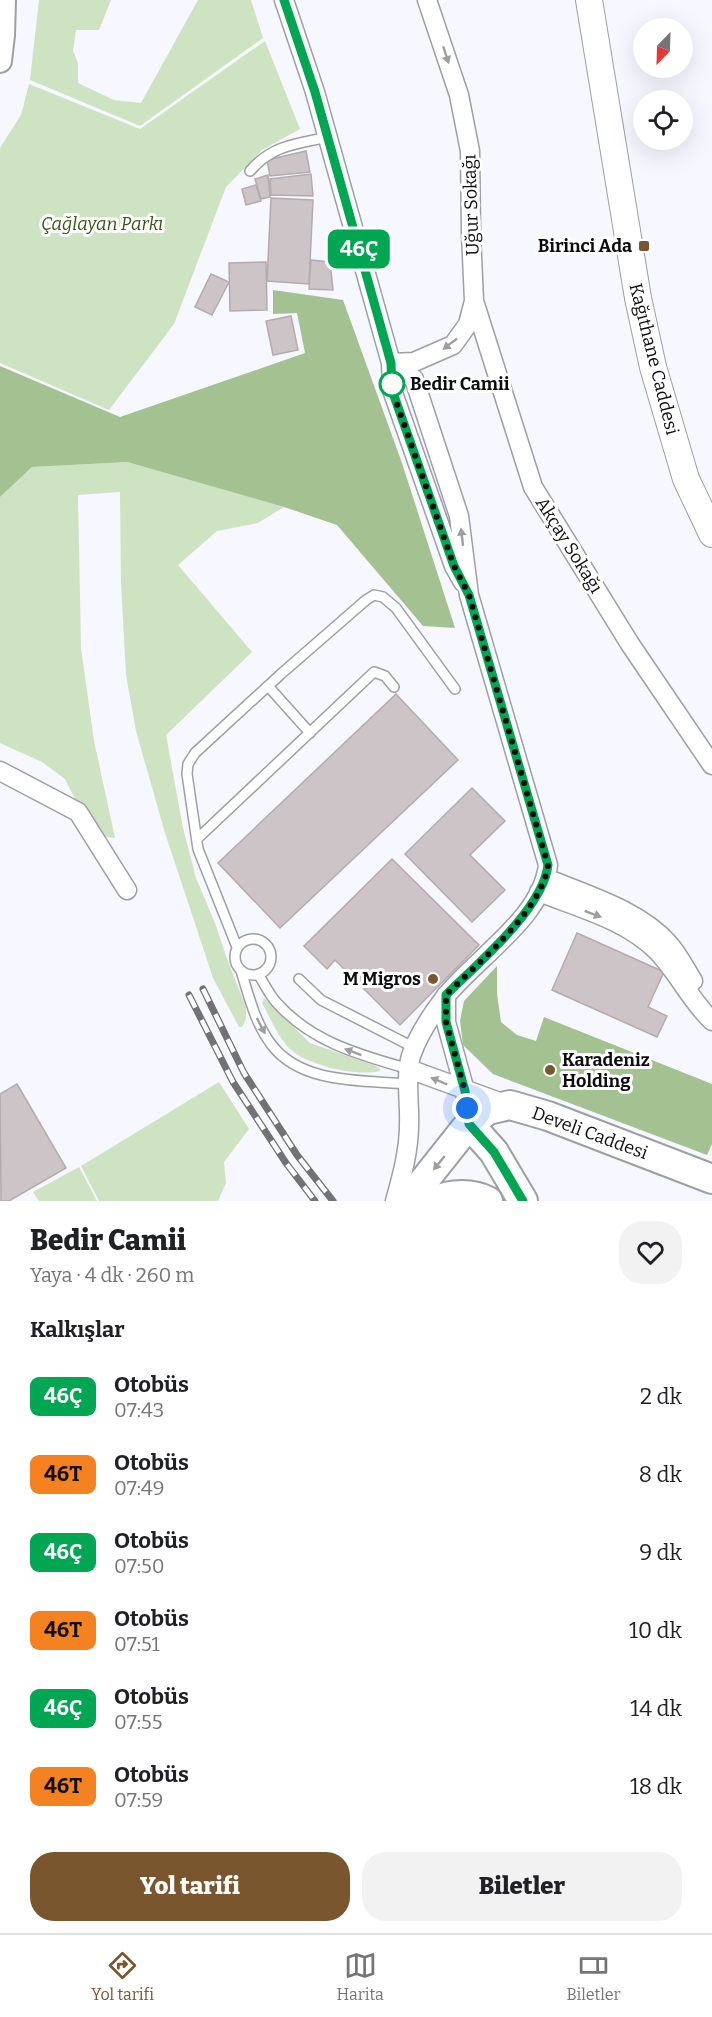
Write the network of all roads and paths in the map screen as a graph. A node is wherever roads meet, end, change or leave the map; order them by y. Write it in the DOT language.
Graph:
graph roads {
  1 [pos="4,0"];
  2 [pos="284,0"];
  3 [pos="427,0"];
  4 [pos="589,0"];
  5 [pos="0,61"];
  6 [pos="328,137"];
  7 [pos="250,171"];
  8 [pos="474,301"];
  9 [pos="391,363"];
  10 [pos="712,534"];
  11 [pos="268,686"];
  12 [pos="393,687"];
  13 [pos="455,689"];
  14 [pos="310,733"];
  15 [pos="712,765"];
  16 [pos="0,771"];
  17 [pos="197,839"];
  18 [pos="543,885"];
  19 [pos="127,890"];
  20 [pos="237,947"];
  21 [pos="241,971"];
  22 [pos="258,974"];
  23 [pos="299,979"];
  24 [pos="446,995"];
  25 [pos="712,1007"];
  26 [pos="712,1021"];
  27 [pos="415,1048"];
  28 [pos="409,1076"];
  29 [pos="465,1091"];
  30 [pos="510,1106"];
  31 [pos="469,1124"];
  32 [pos="712,1179"];
  33 [pos="395,1201"];
  34 [pos="408,1201"];
  35 [pos="435,1201"];
  36 [pos="488,1201"];
  37 [pos="523,1201"];
  1 -- 5 [label="street"];
  2 -- 6 [label="street"];
  3 -- 8 [label="street, Uğur Sokağı, one-way"];
  4 -- 10 [label="main road, Kağıthane Caddesi"];
  6 -- 7 [label="lane"];
  6 -- 9 [label="street"];
  8 -- 9 [label="street, Uğur Sokağı, one-way"];
  8 -- 15 [label="street, Akçay Sokağı"];
  9 -- 18 [label="street"];
  11 -- 13 [label="lane"];
  11 -- 14 [label="lane"];
  11 -- 17 [label="lane"];
  12 -- 14 [label="lane"];
  14 -- 17 [label="lane"];
  16 -- 19 [label="street"];
  17 -- 20 [label="lane"];
  18 -- 24 [label="street"];
  18 -- 25 [label="street"];
  18 -- 26 [label="street, one-way"];
  20 -- 21 [label="lane"];
  20 -- 22 [label="lane"];
  21 -- 22 [label="lane"];
  21 -- 28 [label="lane, one-way"];
  28 -- 22 [label="lane, one-way"];
  23 -- 27 [label="lane"];
  24 -- 27 [label="street"];
  24 -- 29 [label="street"];
  27 -- 28 [label="street"];
  29 -- 28 [label="street, one-way"];
  28 -- 33 [label="street"];
  29 -- 30 [label="street"];
  29 -- 31 [label="street"];
  30 -- 31 [label="main road, Develi Caddesi"];
  30 -- 32 [label="main road, Develi Caddesi"];
  31 -- 34 [label="main road, one-way"];
  31 -- 37 [label="main road"];
  35 -- 36 [label="main road"];
}
